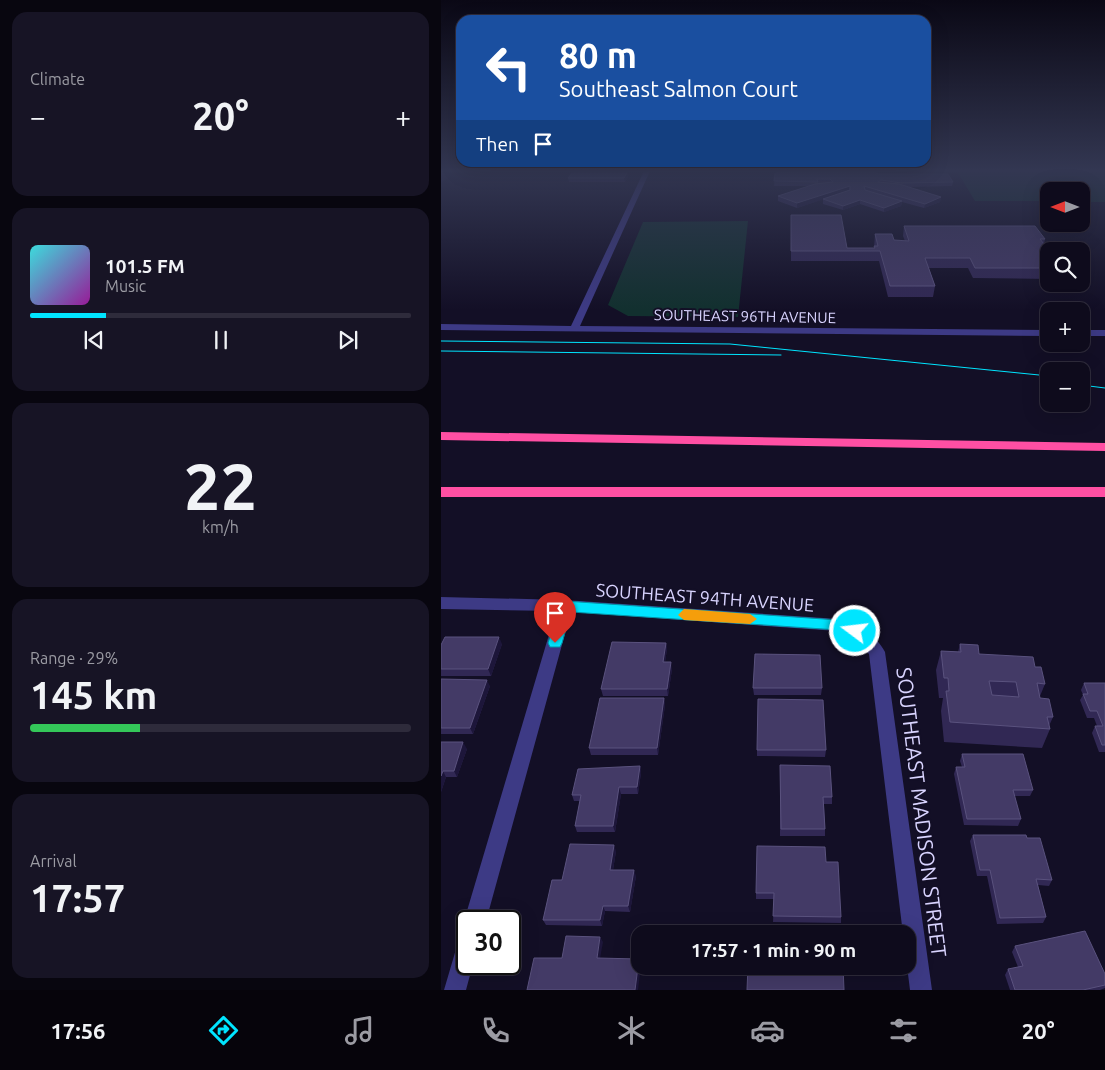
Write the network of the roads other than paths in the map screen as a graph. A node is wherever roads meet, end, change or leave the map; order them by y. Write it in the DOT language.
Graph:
graph roads {
  1 [pos="626,217"];
  2 [pos="441,327"];
  3 [pos="574,328"];
  4 [pos="1040,333"];
  5 [pos="1090,333"];
  6 [pos="1105,333"];
  7 [pos="441,436"];
  8 [pos="1105,447"];
  9 [pos="441,492"];
  10 [pos="1105,492"];
  11 [pos="441,603"];
  12 [pos="565,606"];
  13 [pos="871,643"];
  14 [pos="478,910"];
  15 [pos="459,975"];
  16 [pos="455,990"];
  17 [pos="921,990"];
  1 -- 3 [label="street"];
  2 -- 3 [label="street, SOUTHEAST 96TH AVENUE"];
  3 -- 4 [label="street, SOUTHEAST 96TH AVENUE"];
  5 -- 6 [label="street"];
  7 -- 8 [label="highway"];
  9 -- 10 [label="highway"];
  11 -- 12 [label="street, SOUTHEAST 94TH AVENUE"];
  12 -- 13 [label="street, SOUTHEAST 94TH AVENUE"];
  12 -- 14 [label="street"];
  13 -- 17 [label="street, SOUTHEAST MADISON STREET"];
  15 -- 16 [label="street"];
}
